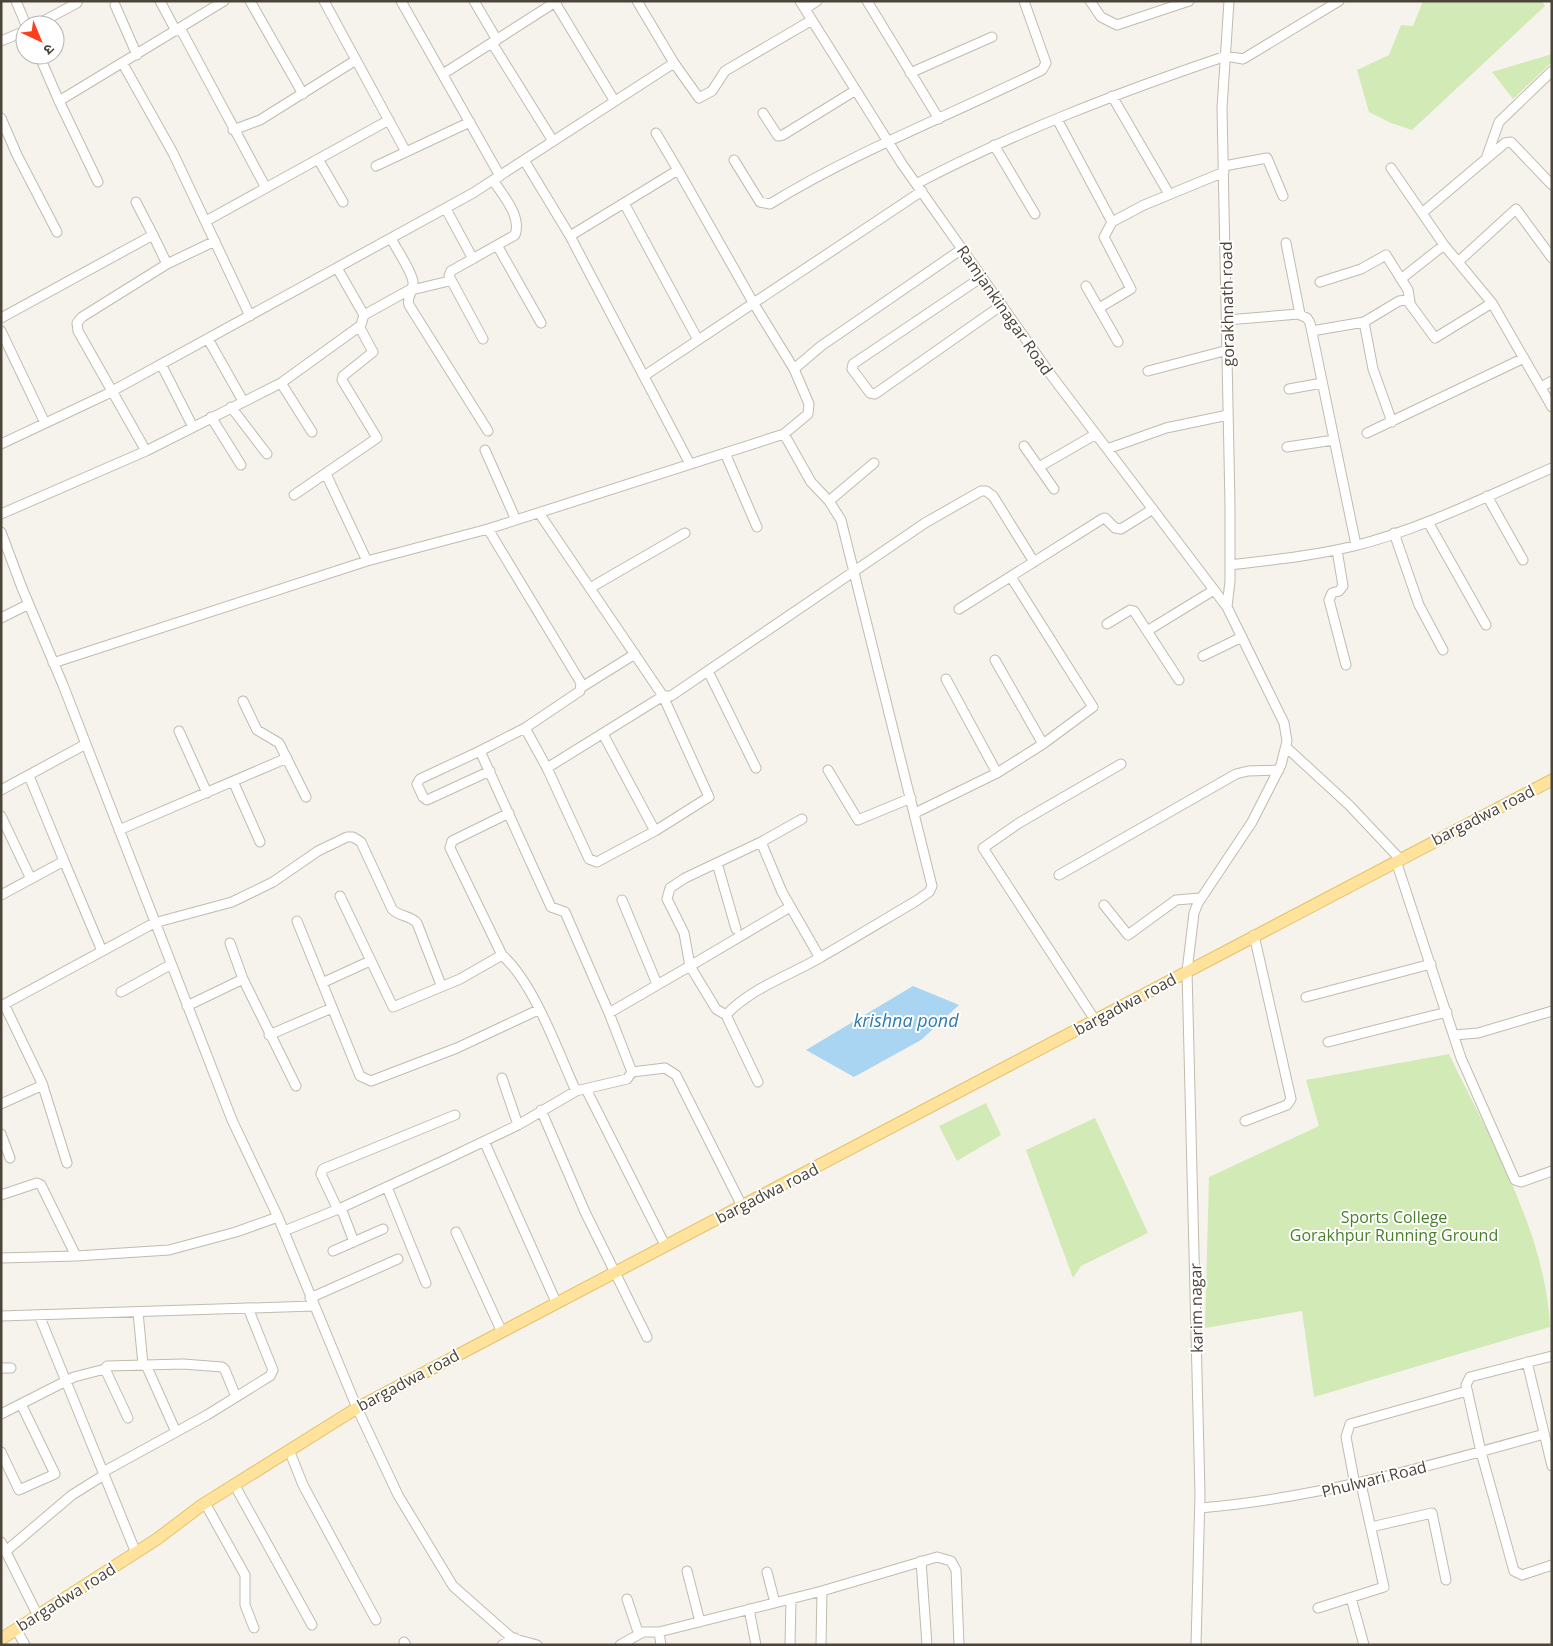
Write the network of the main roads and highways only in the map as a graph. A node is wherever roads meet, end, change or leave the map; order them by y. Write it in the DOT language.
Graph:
graph roads {
  1 [pos="1552,780"];
  2 [pos="2,1637"];
  1 -- 2 [label="main road, bargadwa road"];
}
